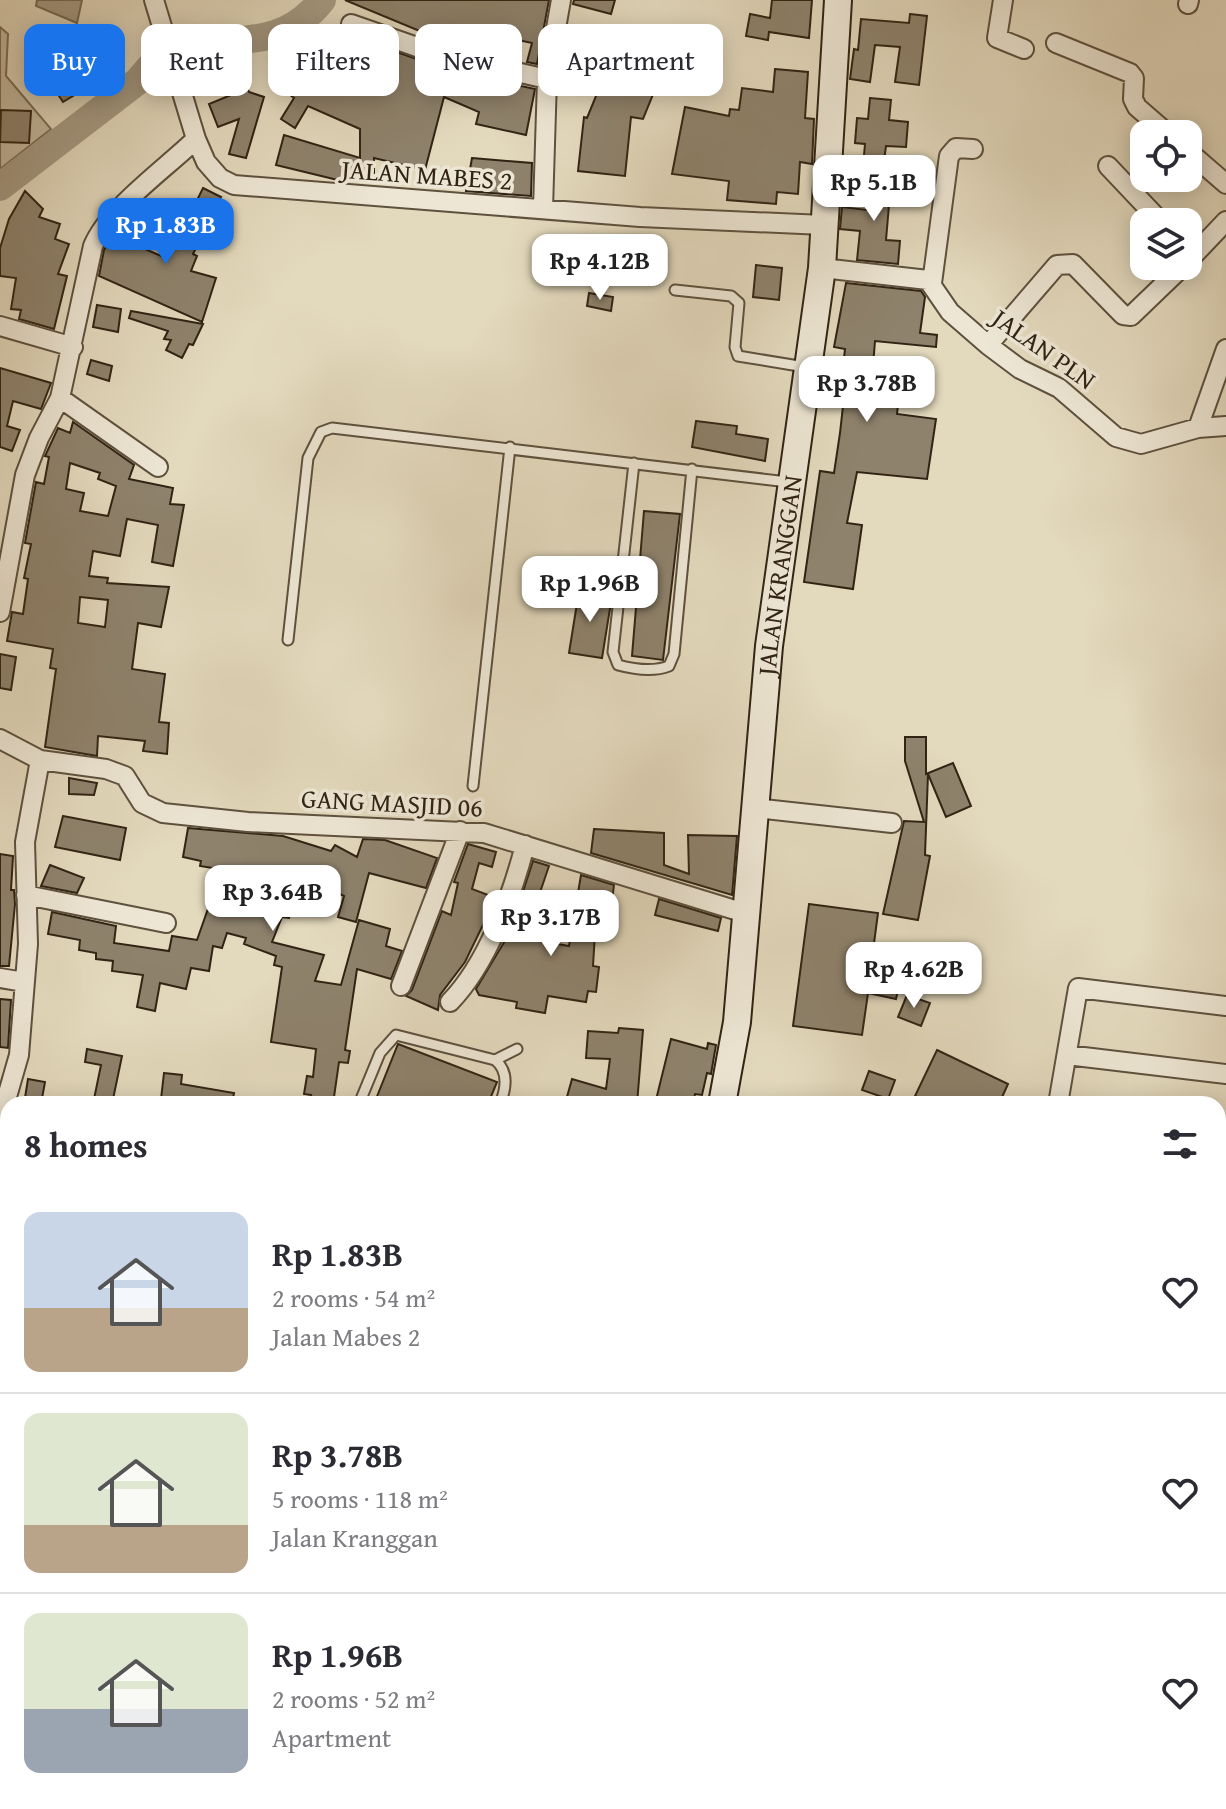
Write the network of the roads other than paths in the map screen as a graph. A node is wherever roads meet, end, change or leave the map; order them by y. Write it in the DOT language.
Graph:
graph roads {
  1 [pos="154,0"];
  2 [pos="561,0"];
  3 [pos="838,0"];
  4 [pos="1003,0"];
  5 [pos="557,24"];
  6 [pos="399,41"];
  7 [pos="1056,43"];
  8 [pos="1024,49"];
  9 [pos="538,77"];
  10 [pos="546,96"];
  11 [pos="1152,120"];
  12 [pos="196,139"];
  13 [pos="973,149"];
  14 [pos="1202,163"];
  15 [pos="1108,166"];
  16 [pos="1226,184"];
  17 [pos="1148,208"];
  18 [pos="543,209"];
  19 [pos="1226,221"];
  20 [pos="824,225"];
  21 [pos="1202,244"];
  22 [pos="822,268"];
  23 [pos="1166,280"];
  24 [pos="932,283"];
  25 [pos="675,290"];
  26 [pos="0,326"];
  27 [pos="988,345"];
  28 [pos="73,347"];
  29 [pos="1226,349"];
  30 [pos="808,367"];
  31 [pos="60,398"];
  32 [pos="1226,426"];
  33 [pos="1198,428"];
  34 [pos="510,447"];
  35 [pos="634,463"];
  36 [pos="158,467"];
  37 [pos="692,469"];
  38 [pos="792,482"];
  39 [pos="0,612"];
  40 [pos="288,640"];
  41 [pos="0,739"];
  42 [pos="40,760"];
  43 [pos="473,786"];
  44 [pos="755,808"];
  45 [pos="892,823"];
  46 [pos="460,831"];
  47 [pos="525,845"];
  48 [pos="26,895"];
  49 [pos="748,914"];
  50 [pos="166,923"];
  51 [pos="0,978"];
  52 [pos="24,982"];
  53 [pos="401,986"];
  54 [pos="450,1002"];
  55 [pos="1226,1006"];
  56 [pos="517,1049"];
  57 [pos="0,1051"];
  58 [pos="19,1055"];
  59 [pos="1067,1055"];
  60 [pos="495,1060"];
  61 [pos="1226,1074"];
  62 [pos="7,1096"];
  63 [pos="362,1096"];
  64 [pos="501,1096"];
  65 [pos="724,1096"];
  66 [pos="1059,1096"];
  1 -- 12 [label="street, JALAN MABES 2"];
  2 -- 5 [label="street"];
  3 -- 20 [label="main road, JALAN KRANGGAN"];
  4 -- 8 [label="street"];
  6 -- 9 [label="street"];
  7 -- 11 [label="street"];
  10 -- 18 [label="street"];
  12 -- 18 [label="street, JALAN MABES 2"];
  12 -- 28 [label="street"];
  13 -- 24 [label="street"];
  14 -- 16 [label="street"];
  15 -- 17 [label="street"];
  18 -- 20 [label="street, JALAN MABES 2"];
  19 -- 21 [label="street"];
  20 -- 22 [label="main road, JALAN KRANGGAN"];
  22 -- 24 [label="street"];
  22 -- 30 [label="main road, JALAN KRANGGAN"];
  23 -- 27 [label="street"];
  24 -- 27 [label="street, JALAN PLN"];
  25 -- 30 [label="lane"];
  26 -- 28 [label="street"];
  27 -- 33 [label="street, JALAN PLN"];
  28 -- 31 [label="street"];
  29 -- 33 [label="street"];
  30 -- 38 [label="main road, JALAN KRANGGAN"];
  31 -- 36 [label="street"];
  31 -- 39 [label="street"];
  32 -- 33 [label="street, JALAN PLN"];
  34 -- 35 [label="lane"];
  34 -- 40 [label="lane"];
  34 -- 43 [label="lane"];
  35 -- 37 [label="lane"];
  35 -- 37 [label="lane"];
  37 -- 38 [label="lane"];
  38 -- 44 [label="main road, JALAN KRANGGAN"];
  41 -- 42 [label="street, GANG MASJID 06"];
  42 -- 46 [label="street, GANG MASJID 06"];
  42 -- 48 [label="street"];
  44 -- 45 [label="street"];
  44 -- 49 [label="main road, JALAN KRANGGAN"];
  46 -- 47 [label="street, GANG MASJID 06"];
  46 -- 53 [label="street"];
  47 -- 49 [label="street, GANG MASJID 06"];
  47 -- 54 [label="street"];
  48 -- 50 [label="street"];
  48 -- 52 [label="street"];
  49 -- 65 [label="main road, JALAN KRANGGAN"];
  51 -- 52 [label="street"];
  52 -- 58 [label="street"];
  55 -- 59 [label="street"];
  56 -- 60 [label="lane"];
  57 -- 58 [label="street"];
  58 -- 62 [label="street"];
  59 -- 61 [label="street"];
  59 -- 66 [label="street"];
  60 -- 63 [label="lane"];
  60 -- 64 [label="lane"];
}
